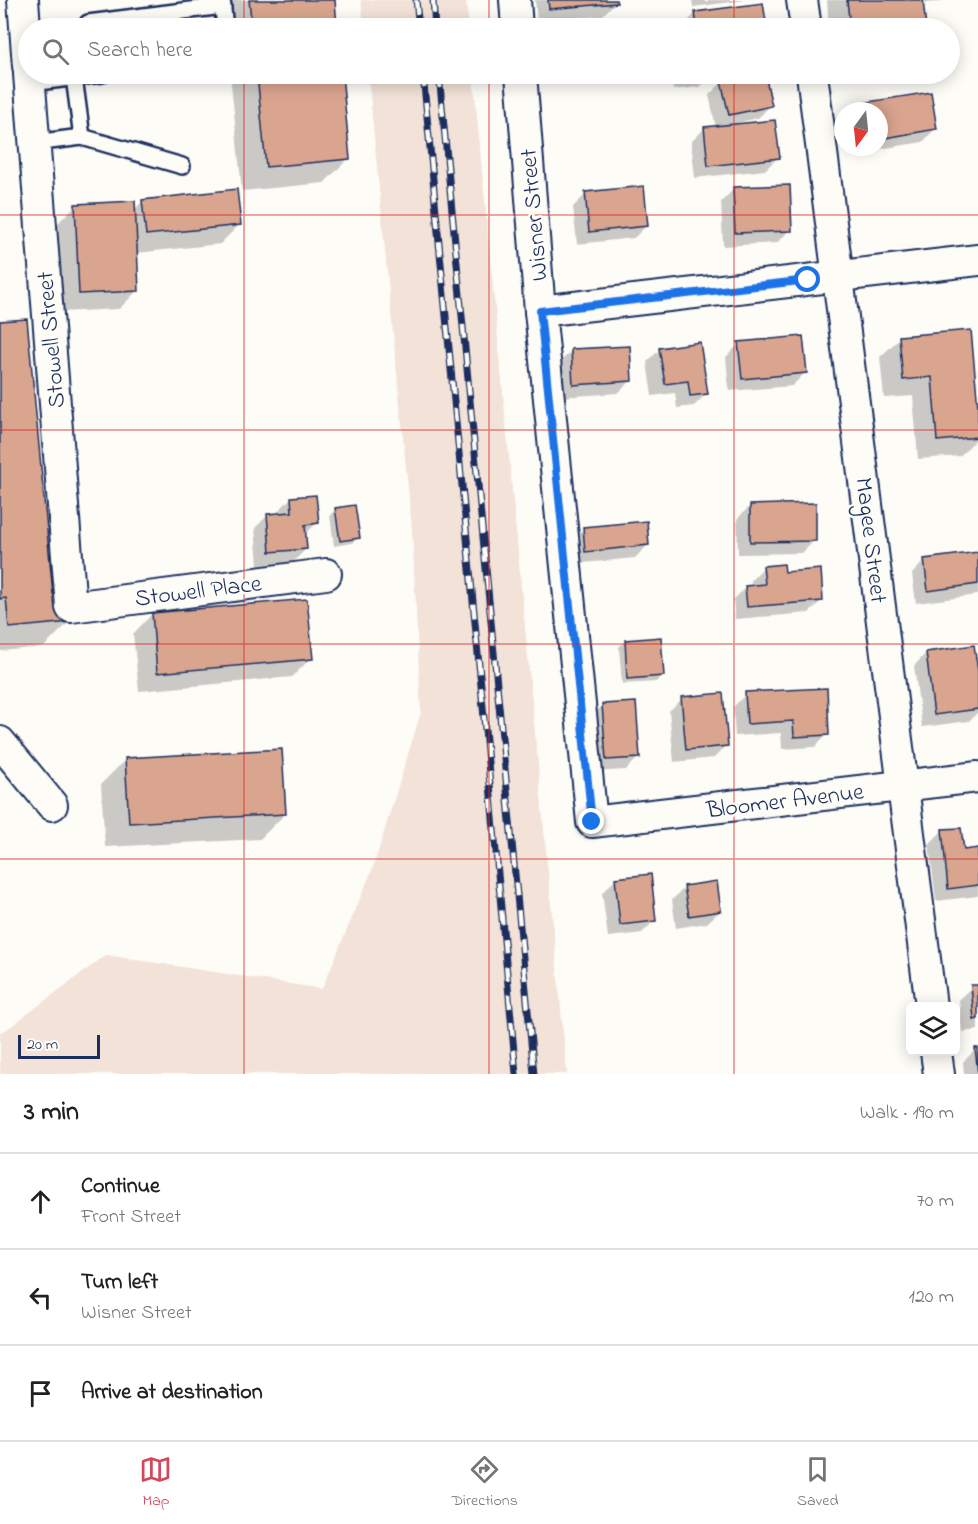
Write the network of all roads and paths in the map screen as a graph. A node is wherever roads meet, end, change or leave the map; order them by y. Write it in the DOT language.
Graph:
graph roads {
  1 [pos="24,0"];
  2 [pos="515,0"];
  3 [pos="802,0"];
  4 [pos="223,3"];
  5 [pos="25,18"];
  6 [pos="122,18"];
  7 [pos="224,18"];
  8 [pos="517,18"];
  9 [pos="805,18"];
  10 [pos="30,84"];
  11 [pos="75,84"];
  12 [pos="522,84"];
  13 [pos="813,84"];
  14 [pos="82,137"];
  15 [pos="34,143"];
  16 [pos="182,166"];
  17 [pos="978,260"];
  18 [pos="838,277"];
  19 [pos="540,311"];
  20 [pos="326,574"];
  21 [pos="71,607"];
  22 [pos="0,742"];
  23 [pos="978,777"];
  24 [pos="903,786"];
  25 [pos="52,805"];
  26 [pos="592,822"];
  27 [pos="930,1002"];
  28 [pos="937,1056"];
  29 [pos="939,1074"];
  1 -- 5 [label="street, Stowell Street"];
  2 -- 8 [label="street"];
  3 -- 9 [label="street"];
  4 -- 6 [label="lane"];
  4 -- 7 [label="lane"];
  10 -- 15 [label="street, Stowell Street"];
  11 -- 14 [label="lane"];
  12 -- 19 [label="street, Wisner Street"];
  13 -- 18 [label="street, Magee Street"];
  14 -- 15 [label="lane"];
  14 -- 16 [label="lane"];
  15 -- 21 [label="street, Stowell Street"];
  17 -- 18 [label="street"];
  18 -- 19 [label="street"];
  18 -- 24 [label="street, Magee Street"];
  19 -- 26 [label="street, Wisner Street"];
  20 -- 21 [label="street, Stowell Place"];
  22 -- 25 [label="street"];
  23 -- 24 [label="street, Bloomer Avenue"];
  24 -- 26 [label="street, Bloomer Avenue"];
  24 -- 27 [label="street, Magee Street"];
  28 -- 29 [label="street"];
}
